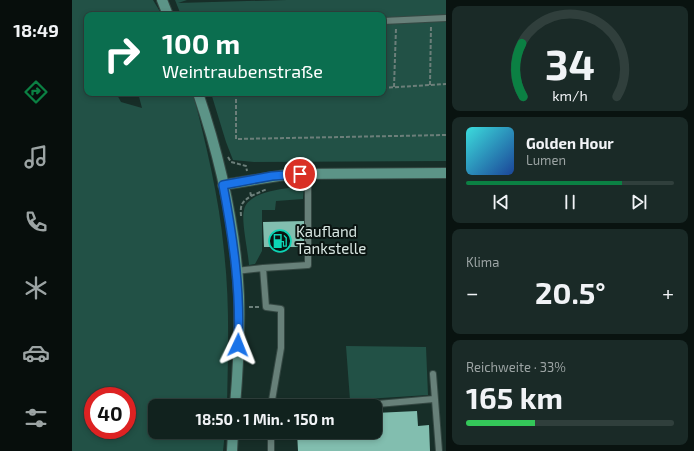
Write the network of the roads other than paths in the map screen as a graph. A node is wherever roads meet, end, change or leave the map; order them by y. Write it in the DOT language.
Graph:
graph roads {
  1 [pos="162,0"];
  2 [pos="167,12"];
  3 [pos="446,18"];
  4 [pos="386,21"];
  5 [pos="199,96"];
  6 [pos="446,173"];
  7 [pos="308,174"];
  8 [pos="223,185"];
  9 [pos="262,268"];
  10 [pos="236,271"];
  11 [pos="433,374"];
  12 [pos="235,399"];
  13 [pos="272,399"];
  14 [pos="434,399"];
  15 [pos="382,404"];
  16 [pos="233,439"];
  17 [pos="271,439"];
  18 [pos="232,451"];
  19 [pos="271,451"];
  20 [pos="440,451"];
  1 -- 2 [label="street"];
  3 -- 4 [label="lane"];
  5 -- 8 [label="street"];
  6 -- 7 [label="street"];
  7 -- 8 [label="street"];
  7 -- 9 [label="lane"];
  8 -- 10 [label="street"];
  9 -- 10 [label="lane"];
  9 -- 13 [label="lane"];
  10 -- 12 [label="street"];
  11 -- 14 [label="lane"];
  14 -- 15 [label="lane"];
  14 -- 20 [label="lane"];
  16 -- 18 [label="street"];
  17 -- 19 [label="lane"];
}
